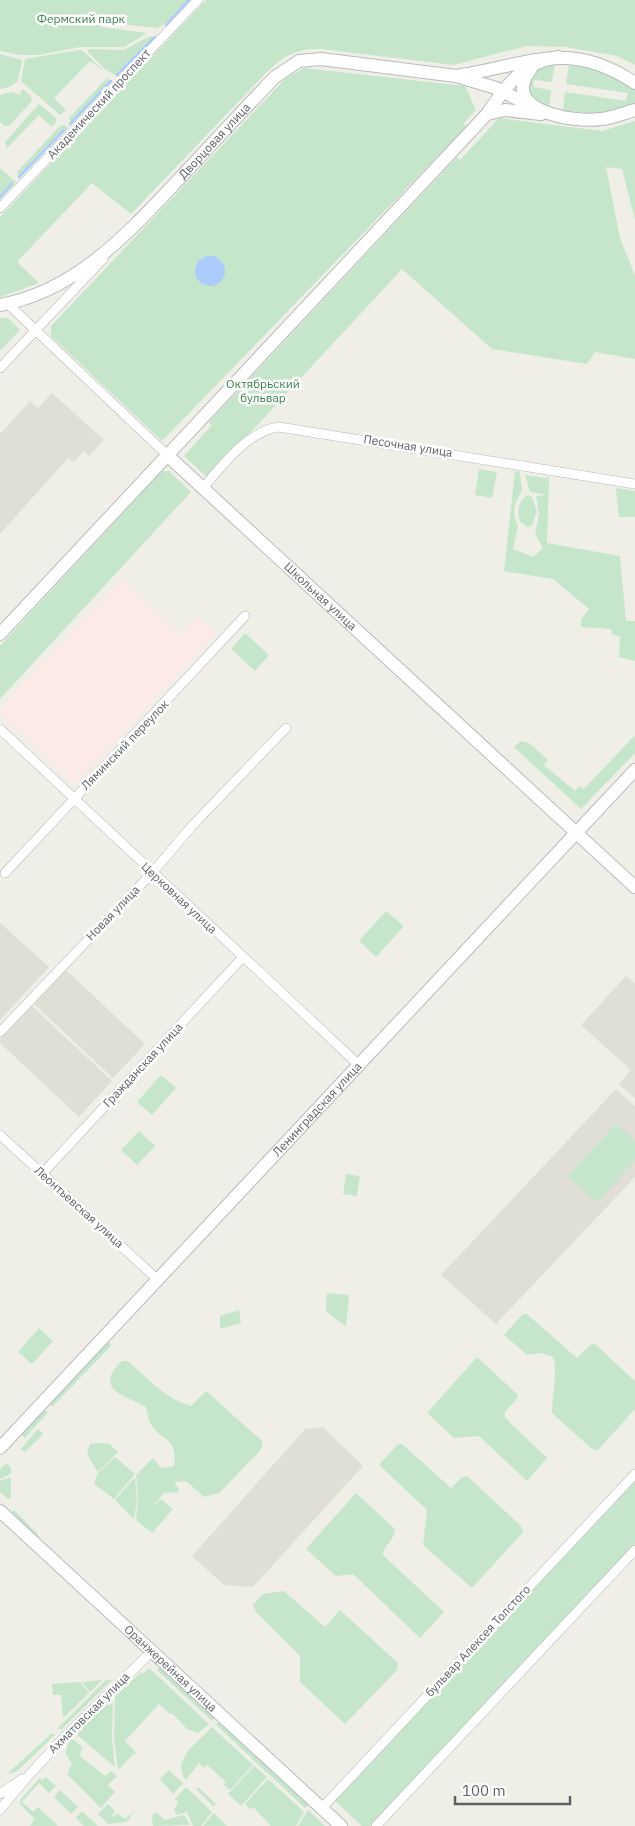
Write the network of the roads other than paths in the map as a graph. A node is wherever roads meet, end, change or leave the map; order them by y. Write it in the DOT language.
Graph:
graph roads {
  1 [pos="198,0"];
  2 [pos="558,58"];
  3 [pos="540,60"];
  4 [pos="456,76"];
  5 [pos="635,83"];
  6 [pos="503,91"];
  7 [pos="535,108"];
  8 [pos="634,110"];
  9 [pos="487,114"];
  10 [pos="548,114"];
  11 [pos="0,208"];
  12 [pos="122,240"];
  13 [pos="47,290"];
  14 [pos="4,304"];
  15 [pos="58,306"];
  16 [pos="35,331"];
  17 [pos="0,368"];
  18 [pos="166,454"];
  19 [pos="635,484"];
  20 [pos="203,488"];
  21 [pos="245,616"];
  22 [pos="0,634"];
  23 [pos="286,728"];
  24 [pos="0,729"];
  25 [pos="635,770"];
  26 [pos="74,798"];
  27 [pos="577,833"];
  28 [pos="5,873"];
  29 [pos="152,873"];
  30 [pos="635,887"];
  31 [pos="243,957"];
  32 [pos="0,1032"];
  33 [pos="359,1065"];
  34 [pos="0,1136"];
  35 [pos="42,1174"];
  36 [pos="158,1280"];
  37 [pos="0,1448"];
  38 [pos="635,1474"];
  39 [pos="0,1511"];
  40 [pos="635,1550"];
  41 [pos="152,1651"];
  42 [pos="27,1776"];
  43 [pos="0,1794"];
  44 [pos="322,1808"];
  45 [pos="0,1810"];
  46 [pos="341,1826"];
  47 [pos="376,1826"];
  1 -- 11 [label="street, Академический проспект"];
  2 -- 3 [label="street"];
  2 -- 4 [label="street"];
  2 -- 5 [label="street"];
  3 -- 6 [label="street"];
  3 -- 7 [label="street"];
  4 -- 6 [label="street"];
  4 -- 12 [label="street, Дворцовая улица"];
  6 -- 7 [label="street"];
  6 -- 9 [label="street"];
  7 -- 10 [label="street"];
  8 -- 10 [label="street"];
  9 -- 10 [label="street"];
  9 -- 18 [label="street"];
  12 -- 13 [label="street, Дворцовая улица"];
  12 -- 15 [label="street"];
  13 -- 14 [label="street, Дворцовая улица"];
  13 -- 15 [label="street"];
  14 -- 16 [label="street, Школьная улица"];
  15 -- 16 [label="street"];
  16 -- 17 [label="street"];
  16 -- 18 [label="street, Школьная улица"];
  18 -- 20 [label="street, Школьная улица"];
  18 -- 22 [label="street"];
  19 -- 20 [label="street, Песочная улица"];
  20 -- 27 [label="street, Школьная улица"];
  21 -- 26 [label="street, Ляминский переулок"];
  23 -- 29 [label="street, Новая улица"];
  24 -- 26 [label="street, Церковная улица"];
  25 -- 27 [label="street, Ленинградская улица"];
  26 -- 28 [label="street, Ляминский переулок"];
  26 -- 29 [label="street, Церковная улица"];
  27 -- 30 [label="street, Школьная улица"];
  27 -- 33 [label="street, Ленинградская улица"];
  29 -- 31 [label="street, Церковная улица"];
  29 -- 32 [label="street, Новая улица"];
  31 -- 33 [label="street, Церковная улица"];
  31 -- 35 [label="street, Гражданская улица"];
  33 -- 36 [label="street, Ленинградская улица"];
  34 -- 35 [label="street, Леонтьевская улица"];
  35 -- 36 [label="street, Леонтьевская улица"];
  36 -- 37 [label="street, Ленинградская улица"];
  38 -- 44 [label="street, бульвар Алексея Толстого"];
  39 -- 41 [label="street, Оранжерейная улица"];
  40 -- 47 [label="street"];
  41 -- 42 [label="street, Ахматовская улица"];
  41 -- 44 [label="street, Оранжерейная улица"];
  42 -- 43 [label="street, Ахматовская улица"];
  42 -- 45 [label="street, Ахматовская улица"];
  44 -- 46 [label="street, Оранжерейная улица"];
}
